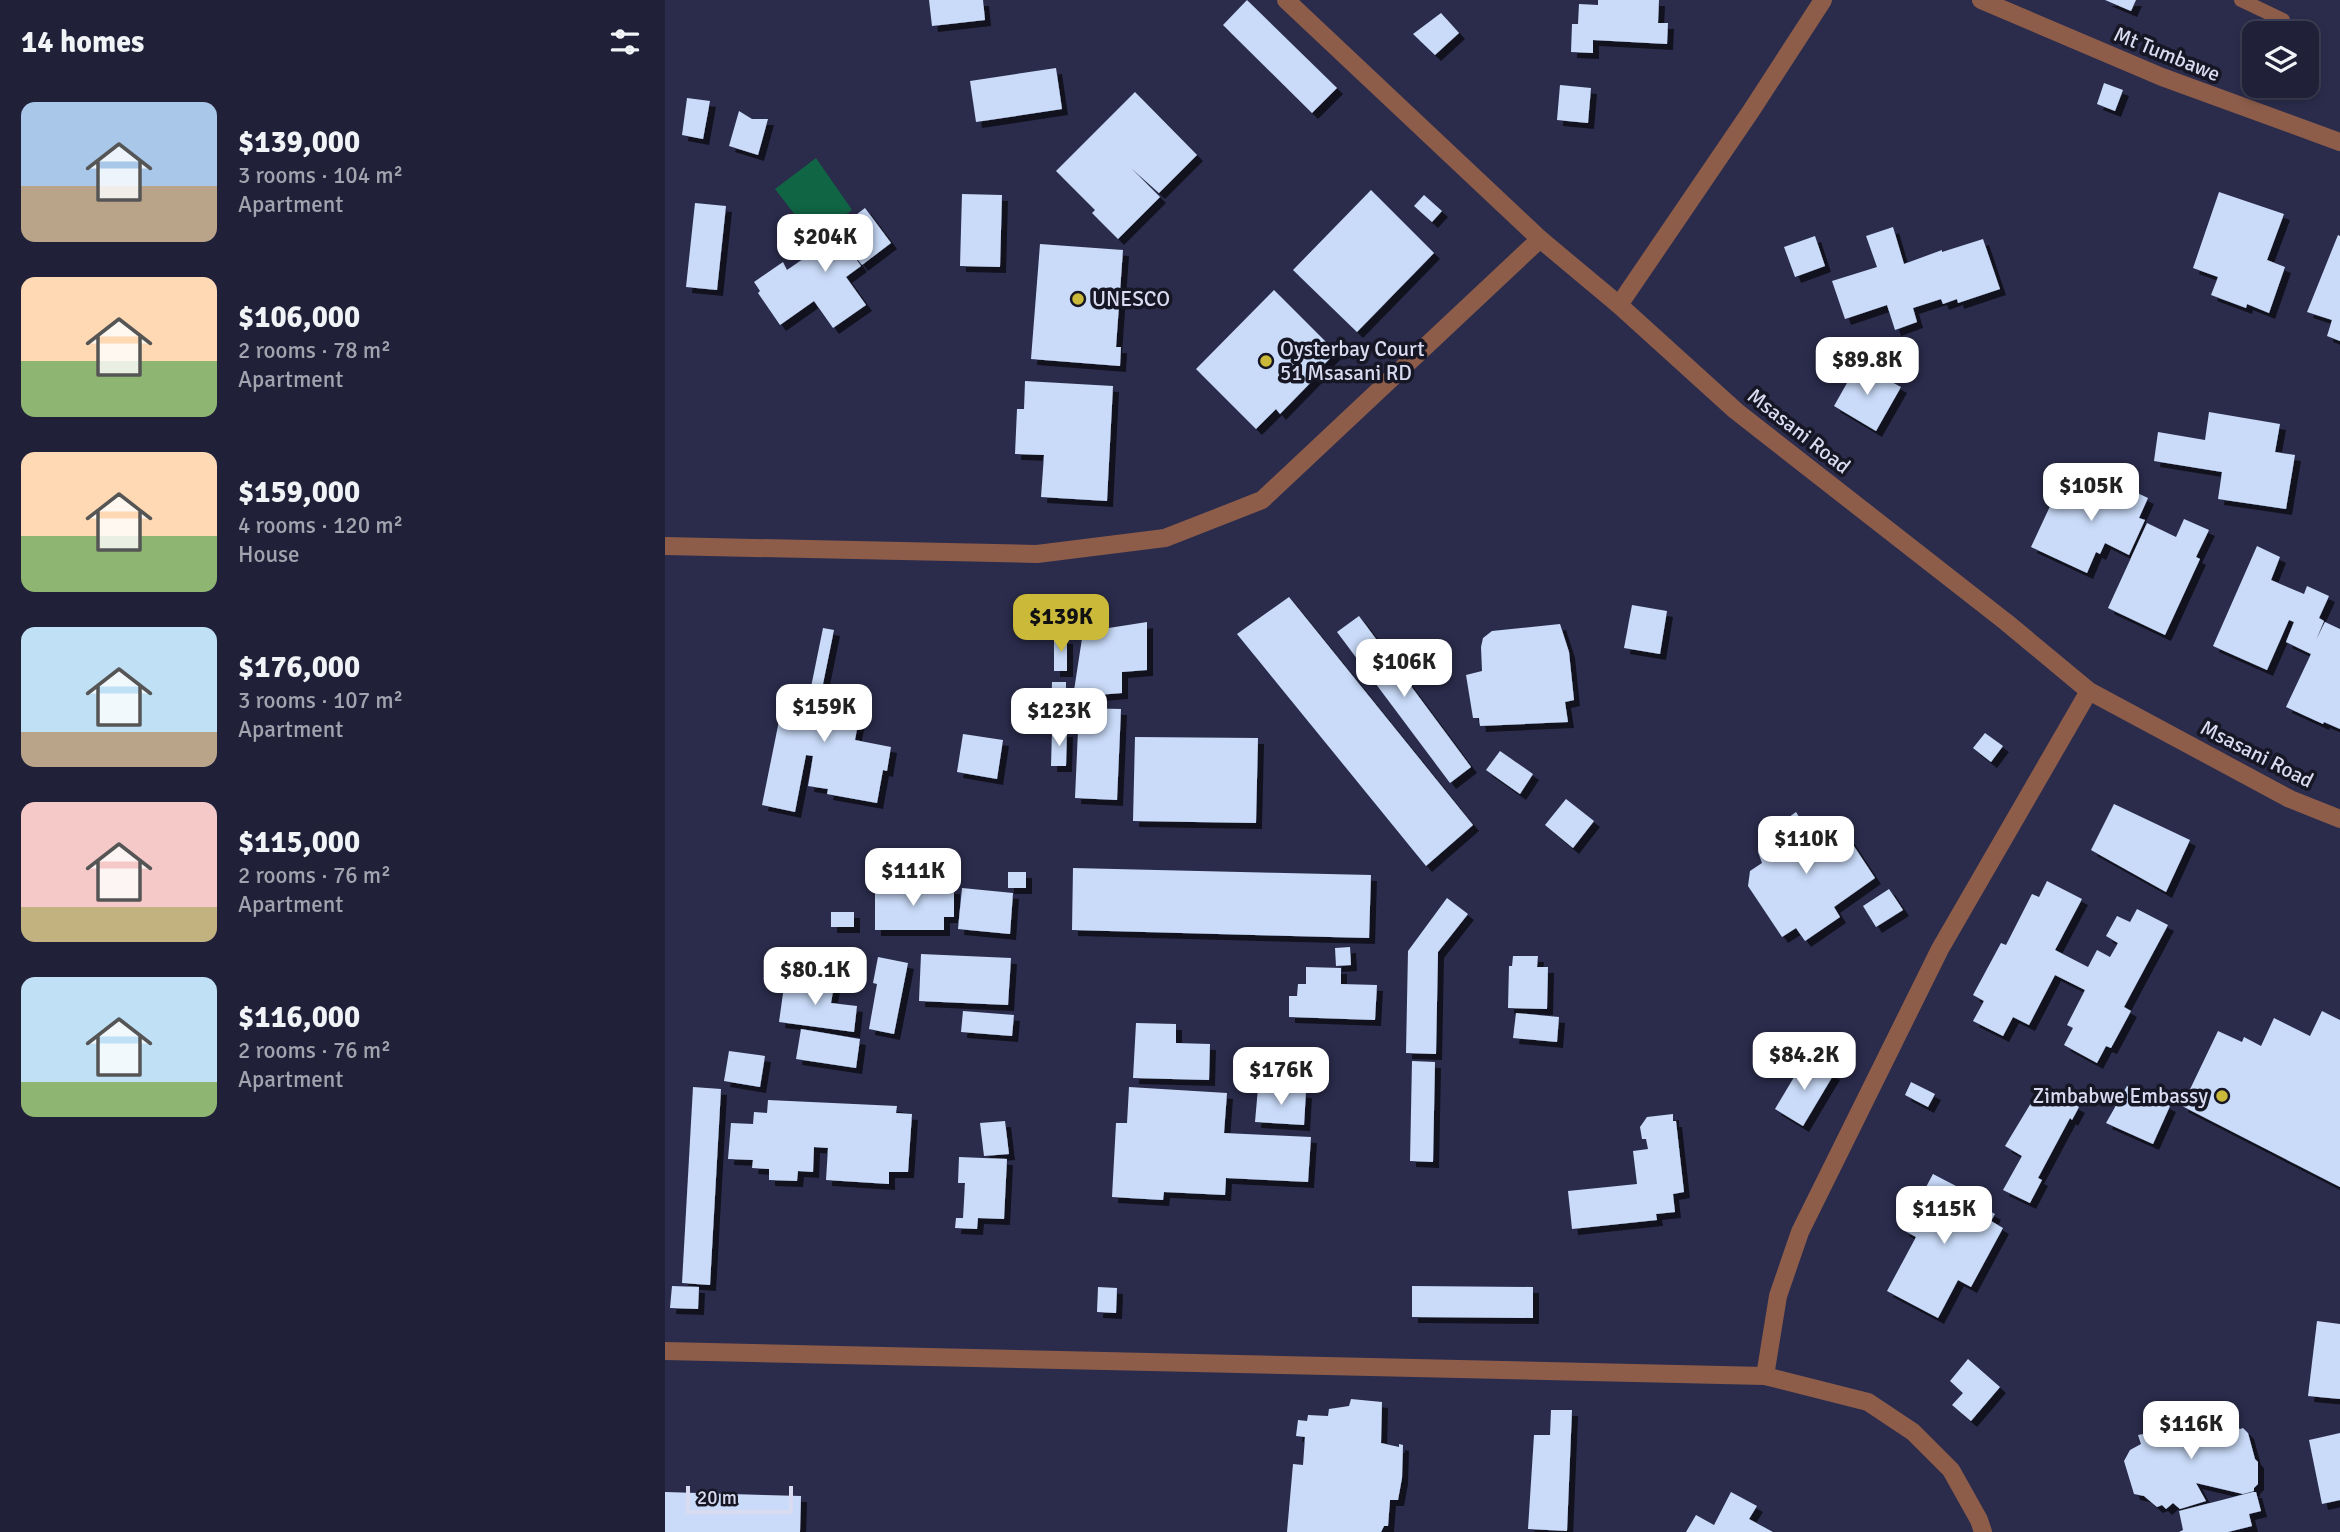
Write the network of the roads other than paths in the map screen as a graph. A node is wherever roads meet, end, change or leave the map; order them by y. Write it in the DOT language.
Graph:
graph roads {
  1 [pos="1286,0"];
  2 [pos="1822,0"];
  3 [pos="1981,0"];
  4 [pos="2241,0"];
  5 [pos="2006,6"];
  6 [pos="2283,20"];
  7 [pos="2340,142"];
  8 [pos="1540,239"];
  9 [pos="1619,305"];
  10 [pos="665,546"];
  11 [pos="2089,691"];
  12 [pos="2340,819"];
  13 [pos="665,1351"];
  14 [pos="1765,1376"];
  15 [pos="1983,1532"];
  1 -- 8 [label="street, Msasani Road"];
  2 -- 9 [label="street"];
  3 -- 5 [label="street, Mt Tumbawe"];
  4 -- 6 [label="lane"];
  5 -- 7 [label="street, Mt Tumbawe"];
  8 -- 9 [label="street, Msasani Road"];
  8 -- 10 [label="street"];
  9 -- 11 [label="street, Msasani Road"];
  11 -- 12 [label="street, Msasani Road"];
  11 -- 14 [label="street"];
  13 -- 14 [label="street"];
  14 -- 15 [label="street"];
}
